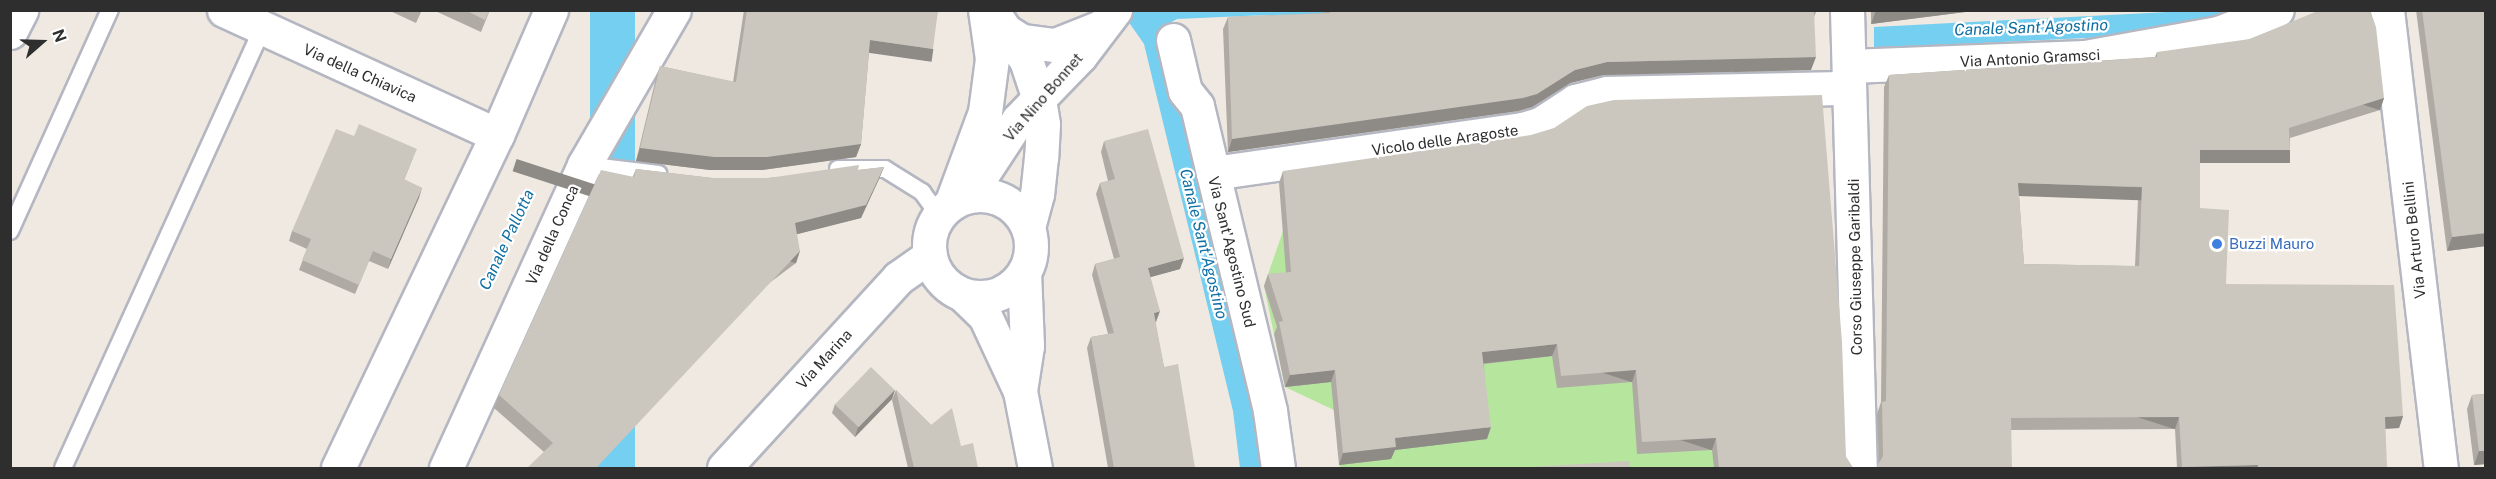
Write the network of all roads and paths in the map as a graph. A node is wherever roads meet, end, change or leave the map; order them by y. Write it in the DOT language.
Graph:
graph roads {
  1 [pos="21,10"];
  2 [pos="110,10"];
  3 [pos="224,10"];
  4 [pos="551,10"];
  5 [pos="674,10"];
  6 [pos="985,10"];
  7 [pos="1847,10"];
  8 [pos="2277,10"];
  9 [pos="2387,10"];
  10 [pos="1106,19"];
  11 [pos="1000,22"];
  12 [pos="263,28"];
  13 [pos="10,32"];
  14 [pos="1173,39"];
  15 [pos="1849,77"];
  16 [pos="1039,99"];
  17 [pos="497,135"];
  18 [pos="584,165"];
  19 [pos="821,171"];
  20 [pos="1213,173"];
  21 [pos="675,176"];
  22 [pos="953,205"];
  23 [pos="1028,228"];
  24 [pos="10,231"];
  25 [pos="930,256"];
  26 [pos="1024,272"];
  27 [pos="962,294"];
  28 [pos="1020,391"];
  29 [pos="63,468"];
  30 [pos="338,468"];
  31 [pos="446,468"];
  32 [pos="724,468"];
  33 [pos="1035,468"];
  34 [pos="1278,468"];
  35 [pos="1860,468"];
  36 [pos="2441,468"];
  1 -- 13 [label="street"];
  2 -- 24 [label="lane"];
  3 -- 12 [label="street, Via della Chiavica"];
  4 -- 17 [label="street"];
  5 -- 18 [label="street, Via della Conca"];
  6 -- 22 [label="street"];
  7 -- 15 [label="street, Corso Giuseppe Garibaldi"];
  8 -- 15 [label="street, Via Antonio Gramsci"];
  9 -- 36 [label="street, Via Arturo Bellini"];
  10 -- 11 [label="street, Via Nino Bonnet"];
  10 -- 16 [label="street, Via Nino Bonnet"];
  11 -- 16 [label="street"];
  12 -- 17 [label="street, Via della Chiavica"];
  12 -- 29 [label="lane"];
  14 -- 20 [label="street, Via Sant'Agostino Sud"];
  15 -- 20 [label="street, Vicolo delle Aragoste"];
  15 -- 35 [label="street, Corso Giuseppe Garibaldi"];
  16 -- 22 [label="street, Via Nino Bonnet"];
  16 -- 23 [label="street"];
  17 -- 30 [label="street"];
  18 -- 21 [label="lane"];
  18 -- 31 [label="street, Via della Conca"];
  19 -- 22 [label="lane"];
  20 -- 34 [label="street, Via Sant'Agostino Sud"];
  22 -- 23 [label="street"];
  22 -- 25 [label="street"];
  23 -- 26 [label="street"];
  25 -- 27 [label="street"];
  25 -- 32 [label="street, Via Marina"];
  26 -- 27 [label="street"];
  26 -- 28 [label="street"];
  27 -- 28 [label="street"];
  28 -- 33 [label="street"];
}
